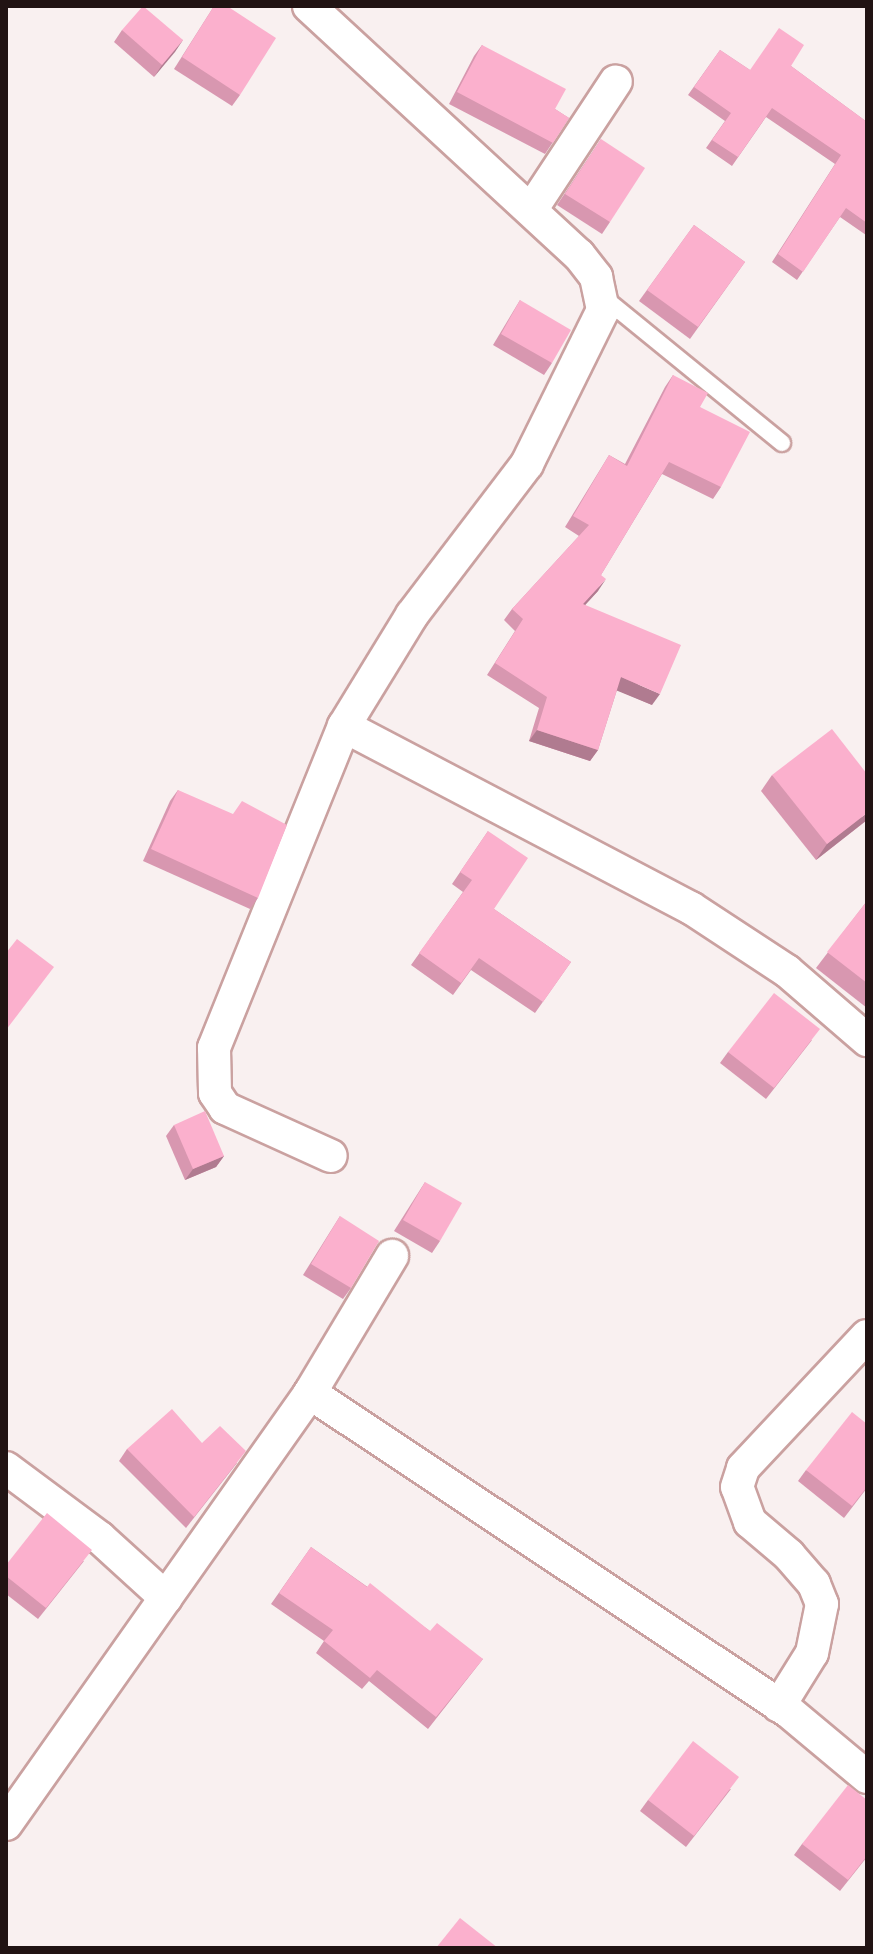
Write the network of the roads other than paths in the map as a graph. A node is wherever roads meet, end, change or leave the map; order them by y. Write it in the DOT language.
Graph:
graph roads {
  1 [pos="309,6"];
  2 [pos="616,81"];
  3 [pos="531,210"];
  4 [pos="602,296"];
  5 [pos="782,443"];
  6 [pos="344,726"];
  7 [pos="867,1040"];
  8 [pos="331,1156"];
  9 [pos="392,1256"];
  10 [pos="867,1336"];
  11 [pos="310,1393"];
  12 [pos="6,1468"];
  13 [pos="166,1598"];
  14 [pos="779,1706"];
  15 [pos="867,1777"];
  16 [pos="6,1824"];
  1 -- 3 [label="street"];
  2 -- 3 [label="street"];
  3 -- 4 [label="street"];
  4 -- 5 [label="lane"];
  4 -- 6 [label="street"];
  6 -- 7 [label="street"];
  6 -- 8 [label="street"];
  9 -- 11 [label="street"];
  10 -- 14 [label="street"];
  11 -- 13 [label="street"];
  11 -- 14 [label="street"];
  12 -- 13 [label="street"];
  13 -- 16 [label="street"];
  14 -- 15 [label="street"];
}
